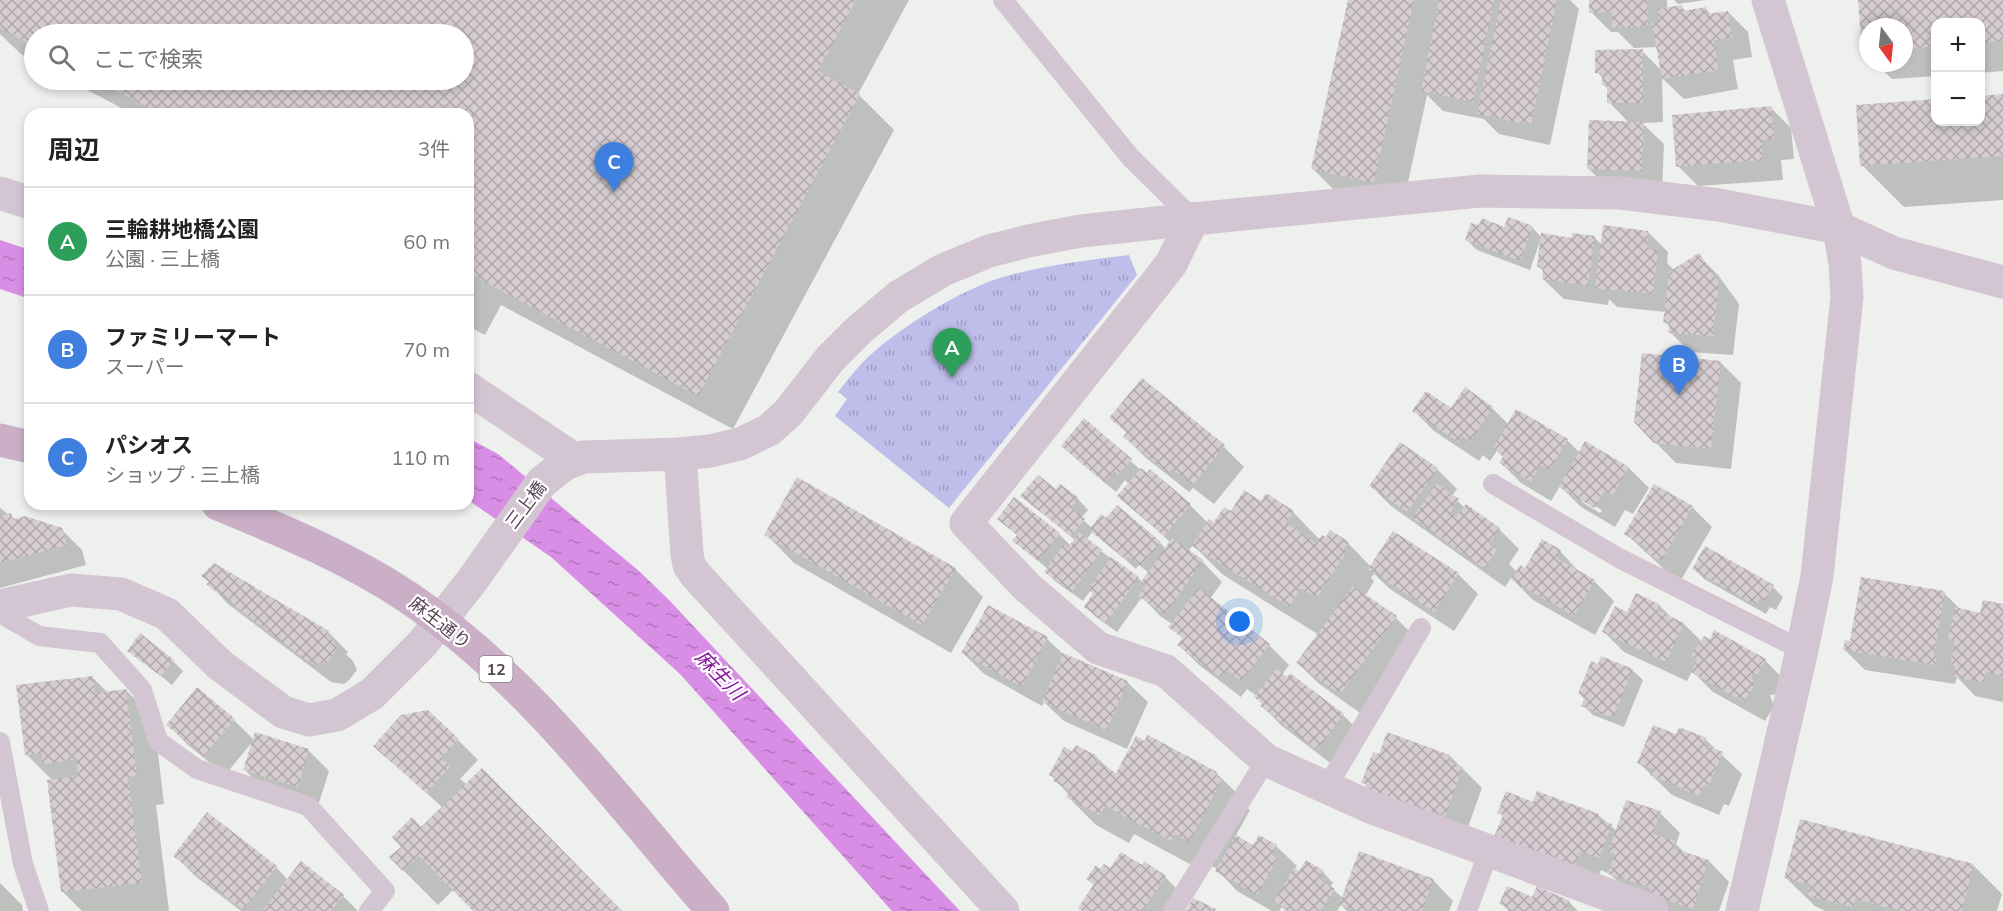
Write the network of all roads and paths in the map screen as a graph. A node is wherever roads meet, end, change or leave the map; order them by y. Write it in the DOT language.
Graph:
graph roads {
  1 [pos="1003,0"];
  2 [pos="1768,0"];
  3 [pos="0,194"];
  4 [pos="24,201"];
  5 [pos="1193,219"];
  6 [pos="1839,228"];
  7 [pos="2003,282"];
  8 [pos="474,392"];
  9 [pos="0,440"];
  10 [pos="24,446"];
  11 [pos="680,454"];
  12 [pos="570,462"];
  13 [pos="1494,484"];
  14 [pos="232,510"];
  15 [pos="0,606"];
  16 [pos="0,613"];
  17 [pos="440,621"];
  18 [pos="1421,628"];
  19 [pos="1802,650"];
  20 [pos="0,742"];
  21 [pos="1266,759"];
  22 [pos="1327,787"];
  23 [pos="1489,851"];
  24 [pos="39,911"];
  25 [pos="369,911"];
  26 [pos="713,911"];
  27 [pos="1003,911"];
  28 [pos="1173,911"];
  29 [pos="1467,911"];
  30 [pos="1652,911"];
  31 [pos="1742,911"];
  1 -- 5 [label="lane"];
  2 -- 6 [label="street"];
  3 -- 4 [label="street"];
  5 -- 6 [label="street"];
  5 -- 11 [label="street"];
  5 -- 21 [label="street"];
  6 -- 7 [label="street"];
  6 -- 19 [label="street"];
  8 -- 12 [label="street"];
  9 -- 10 [label="main road"];
  11 -- 12 [label="street"];
  11 -- 27 [label="street"];
  12 -- 17 [label="street, 三上橋"];
  13 -- 19 [label="lane"];
  14 -- 17 [label="main road, 麻生通り / 12"];
  15 -- 17 [label="street, 三上橋"];
  16 -- 25 [label="lane"];
  17 -- 26 [label="main road, 麻生通り / 12"];
  18 -- 22 [label="lane"];
  19 -- 31 [label="street"];
  20 -- 24 [label="lane"];
  21 -- 22 [label="street"];
  21 -- 28 [label="lane"];
  22 -- 23 [label="street"];
  23 -- 29 [label="lane"];
  23 -- 30 [label="street"];
}
